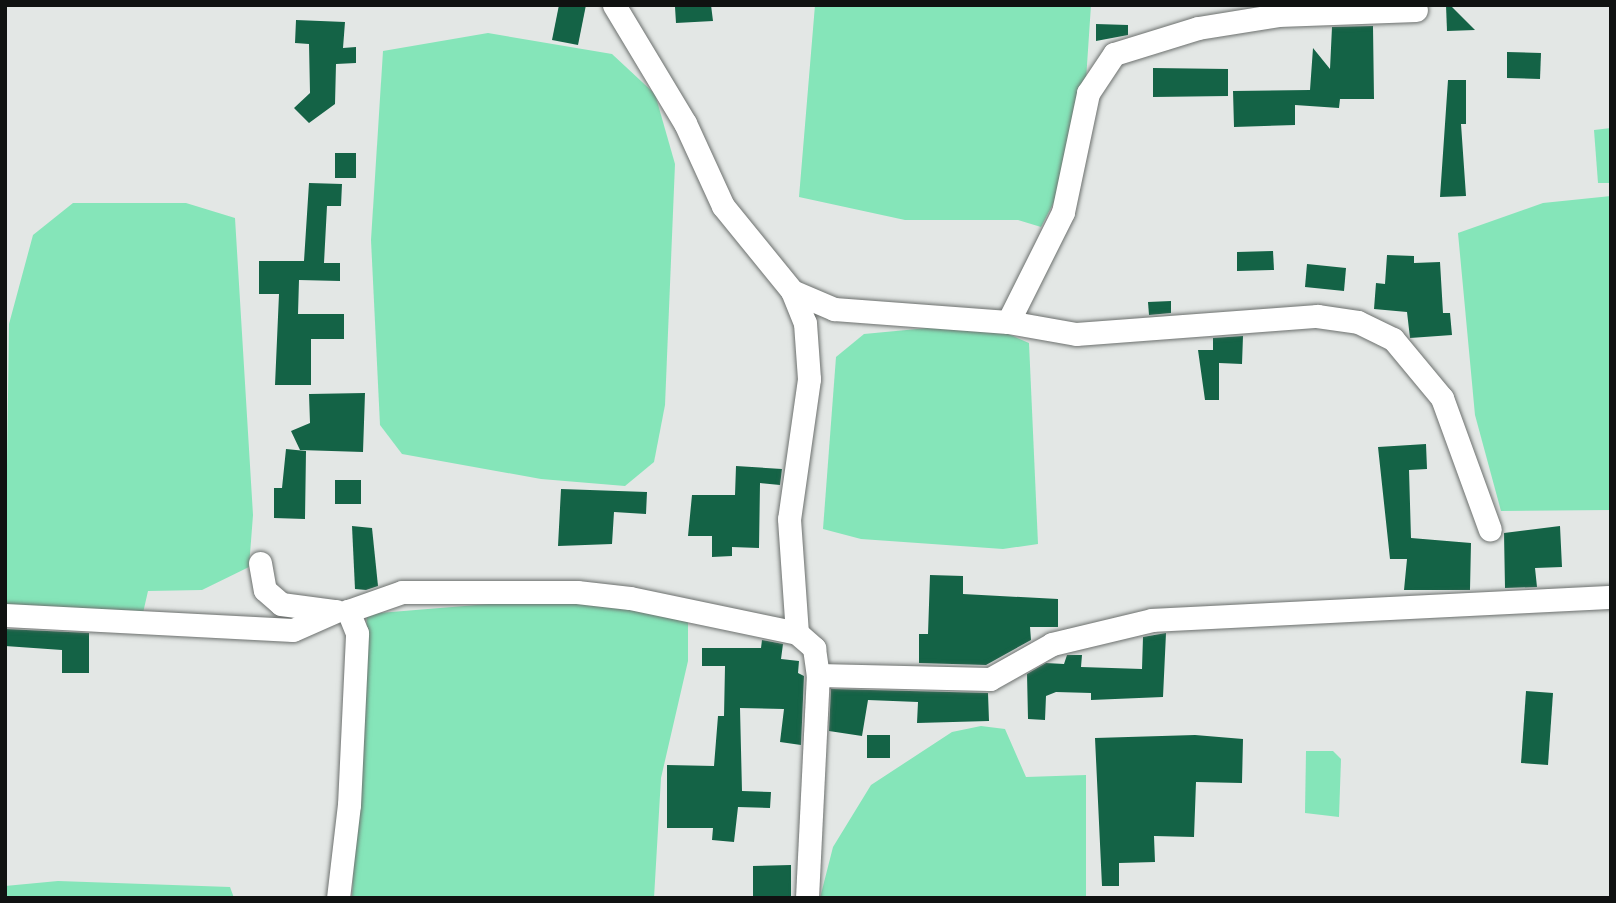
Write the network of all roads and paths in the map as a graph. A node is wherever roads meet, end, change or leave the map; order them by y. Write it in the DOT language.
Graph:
graph roads {
  1 [pos="614,5"];
  2 [pos="1416,10"];
  3 [pos="792,290"];
  4 [pos="1008,322"];
  5 [pos="1490,530"];
  6 [pos="260,563"];
  7 [pos="1611,597"];
  8 [pos="342,611"];
  9 [pos="5,615"];
  10 [pos="797,633"];
  11 [pos="818,675"];
  12 [pos="338,898"];
  13 [pos="807,898"];
  1 -- 3 [label="street"];
  2 -- 4 [label="street"];
  3 -- 4 [label="street"];
  3 -- 10 [label="street"];
  4 -- 5 [label="street"];
  6 -- 8 [label="street"];
  7 -- 11 [label="street"];
  8 -- 9 [label="street"];
  8 -- 10 [label="street"];
  8 -- 12 [label="street"];
  10 -- 11 [label="street"];
  11 -- 13 [label="street"];
}
